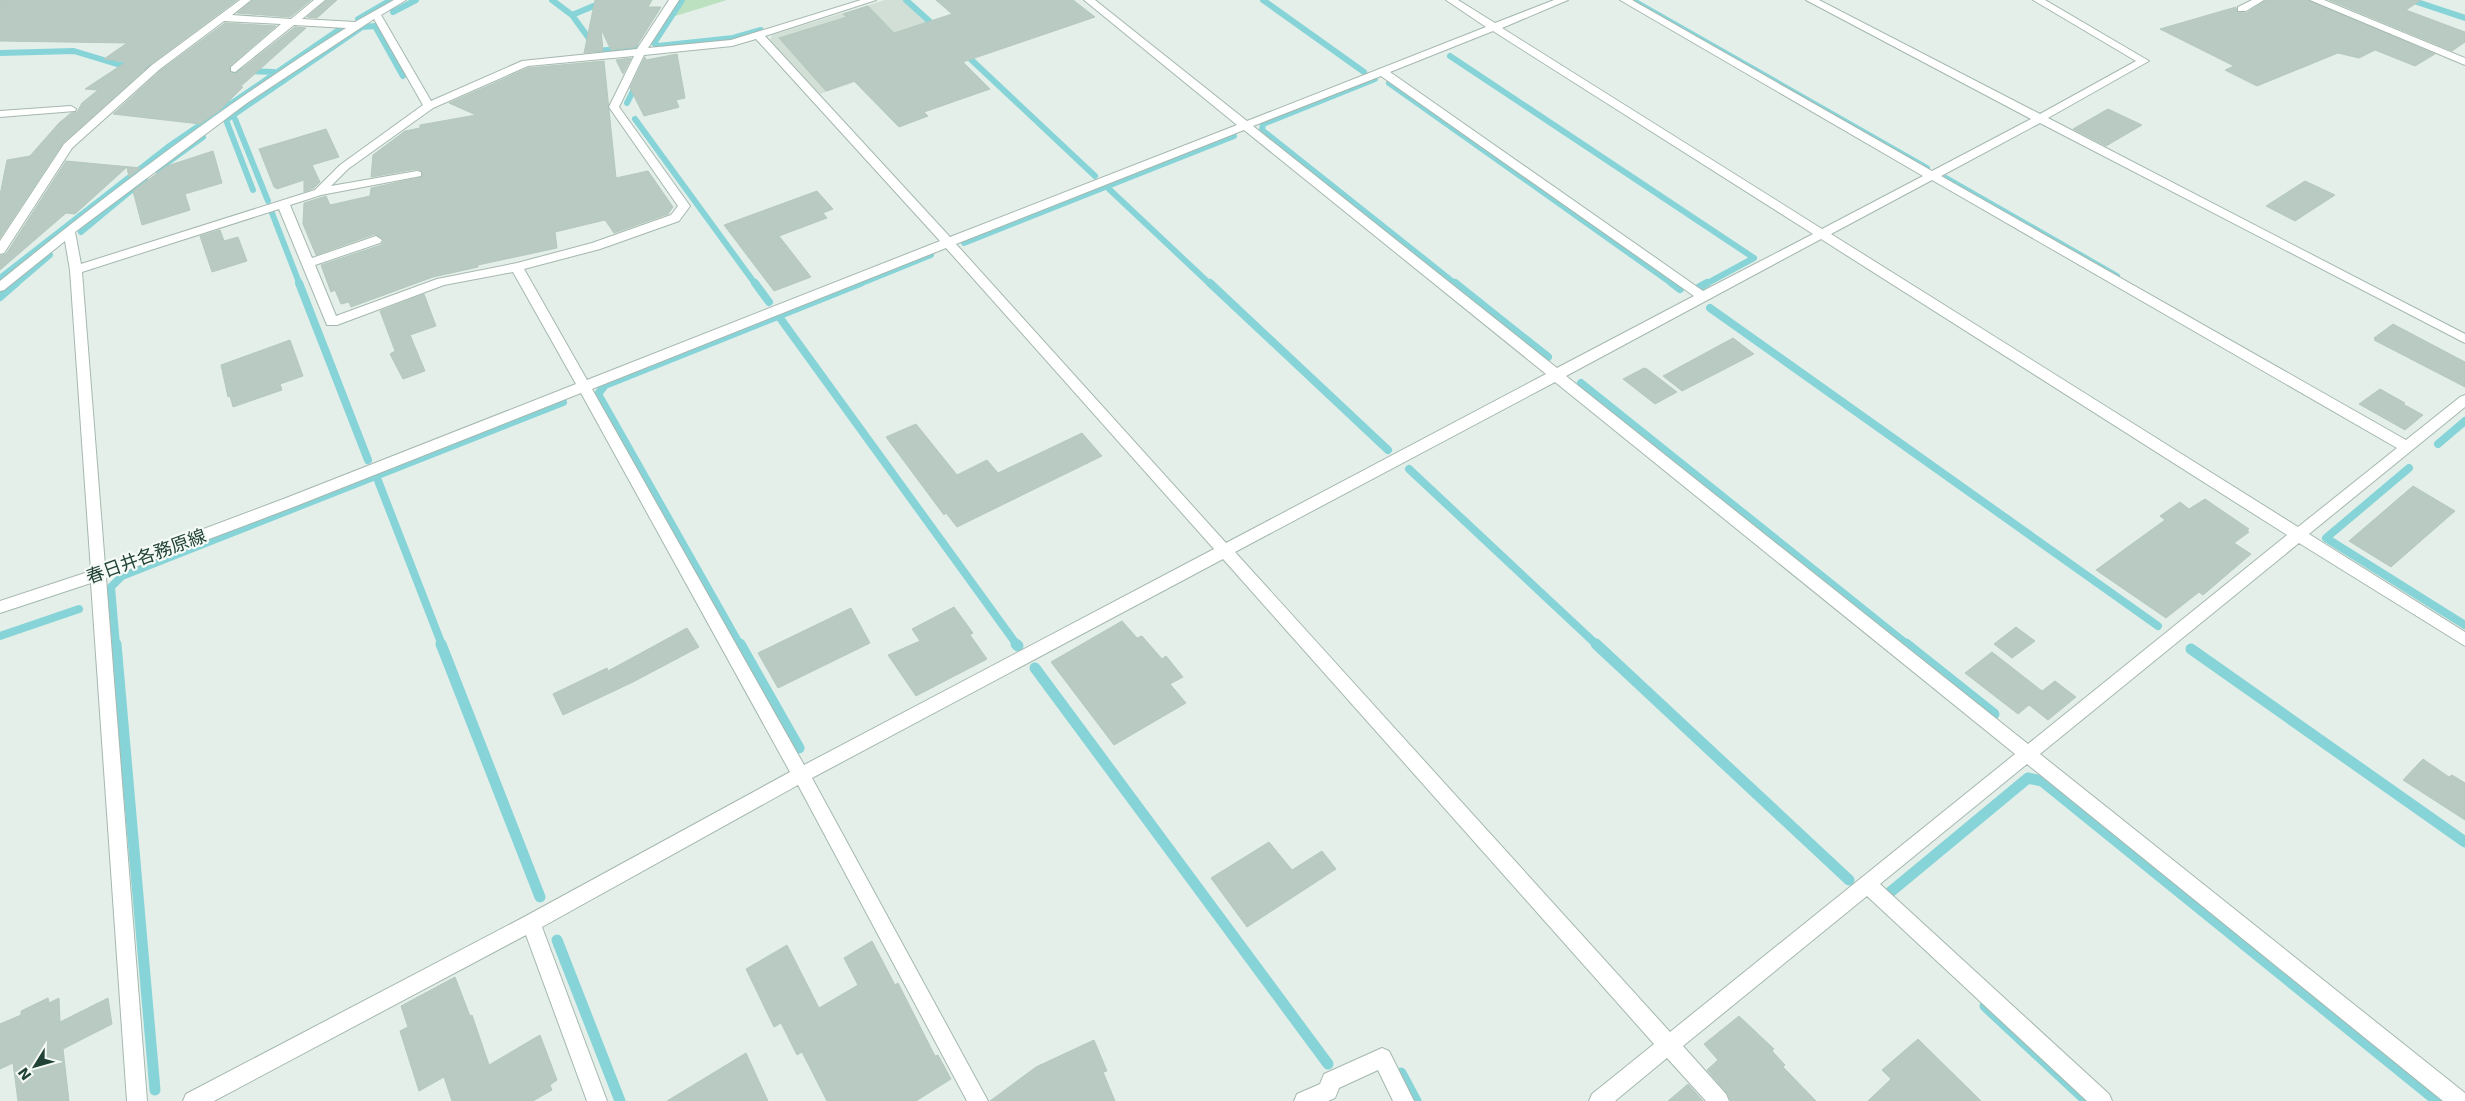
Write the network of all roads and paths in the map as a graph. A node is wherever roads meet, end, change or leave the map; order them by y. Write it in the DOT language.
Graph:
graph roads {
  1 [pos="246,0"];
  2 [pos="320,0"];
  3 [pos="401,0"];
  4 [pos="674,0"];
  5 [pos="871,0"];
  6 [pos="1089,0"];
  7 [pos="1451,0"];
  8 [pos="1563,0"];
  9 [pos="1625,0"];
  10 [pos="1812,0"];
  11 [pos="2038,0"];
  12 [pos="2259,0"];
  13 [pos="2314,0"];
  14 [pos="2242,9"];
  15 [pos="375,13"];
  16 [pos="223,18"];
  17 [pos="294,21"];
  18 [pos="356,25"];
  19 [pos="1495,27"];
  20 [pos="758,35"];
  21 [pos="640,53"];
  22 [pos="2465,62"];
  23 [pos="235,69"];
  24 [pos="1383,72"];
  25 [pos="429,106"];
  26 [pos="71,109"];
  27 [pos="0,114"];
  28 [pos="2041,118"];
  29 [pos="1246,126"];
  30 [pos="417,174"];
  31 [pos="1933,175"];
  32 [pos="319,192"];
  33 [pos="283,203"];
  34 [pos="69,230"];
  35 [pos="1823,234"];
  36 [pos="376,240"];
  37 [pos="948,243"];
  38 [pos="0,250"];
  39 [pos="308,263"];
  40 [pos="517,267"];
  41 [pos="76,270"];
  42 [pos="0,286"];
  43 [pos="1703,297"];
  44 [pos="2465,339"];
  45 [pos="1555,375"];
  46 [pos="584,387"];
  47 [pos="2465,400"];
  48 [pos="2407,447"];
  49 [pos="2299,535"];
  50 [pos="1224,552"];
  51 [pos="97,575"];
  52 [pos="0,607"];
  53 [pos="2465,640"];
  54 [pos="2028,756"];
  55 [pos="801,775"];
  56 [pos="1868,884"];
  57 [pos="531,923"];
  58 [pos="1668,1046"];
  59 [pos="137,1101"];
  60 [pos="194,1101"];
  61 [pos="597,1101"];
  62 [pos="978,1101"];
  63 [pos="1304,1101"];
  64 [pos="1404,1101"];
  65 [pos="1599,1101"];
  66 [pos="1719,1101"];
  67 [pos="2102,1101"];
  68 [pos="2459,1101"];
  1 -- 16 [label="street"];
  2 -- 17 [label="street"];
  3 -- 15 [label="street"];
  4 -- 21 [label="street"];
  5 -- 20 [label="street"];
  6 -- 29 [label="street"];
  7 -- 19 [label="street"];
  8 -- 19 [label="street, 春日井各務原線"];
  9 -- 31 [label="street"];
  10 -- 28 [label="street"];
  11 -- 28 [label="street"];
  12 -- 14 [label="street"];
  13 -- 22 [label="street"];
  15 -- 18 [label="street"];
  15 -- 25 [label="street"];
  16 -- 17 [label="street"];
  16 -- 38 [label="street"];
  17 -- 18 [label="street"];
  17 -- 23 [label="street"];
  18 -- 34 [label="street"];
  19 -- 24 [label="street, 春日井各務原線"];
  19 -- 35 [label="street"];
  20 -- 21 [label="street"];
  20 -- 37 [label="street"];
  21 -- 25 [label="street"];
  21 -- 40 [label="street"];
  24 -- 29 [label="street, 春日井各務原線"];
  24 -- 43 [label="street"];
  25 -- 32 [label="street"];
  26 -- 27 [label="street"];
  28 -- 31 [label="street"];
  28 -- 44 [label="street"];
  29 -- 37 [label="street, 春日井各務原線"];
  29 -- 45 [label="street"];
  30 -- 32 [label="street"];
  31 -- 35 [label="street"];
  31 -- 48 [label="street"];
  32 -- 33 [label="street"];
  33 -- 39 [label="street"];
  33 -- 41 [label="street"];
  34 -- 41 [label="street"];
  34 -- 42 [label="street"];
  35 -- 43 [label="street"];
  35 -- 49 [label="street"];
  36 -- 39 [label="street"];
  37 -- 46 [label="street, 春日井各務原線"];
  37 -- 50 [label="street"];
  39 -- 40 [label="street"];
  40 -- 46 [label="street"];
  41 -- 51 [label="street"];
  43 -- 45 [label="street"];
  45 -- 50 [label="street"];
  45 -- 54 [label="street"];
  46 -- 51 [label="street, 春日井各務原線"];
  46 -- 55 [label="street"];
  47 -- 48 [label="street"];
  48 -- 49 [label="street"];
  49 -- 53 [label="street"];
  49 -- 54 [label="street"];
  50 -- 55 [label="street"];
  50 -- 58 [label="street"];
  51 -- 52 [label="street, 春日井各務原線"];
  51 -- 59 [label="street"];
  54 -- 56 [label="street"];
  54 -- 68 [label="street"];
  55 -- 57 [label="street"];
  55 -- 62 [label="street"];
  56 -- 58 [label="street"];
  56 -- 67 [label="street"];
  57 -- 60 [label="street"];
  57 -- 61 [label="street"];
  58 -- 65 [label="street"];
  58 -- 66 [label="street"];
  63 -- 64 [label="street"];
}
